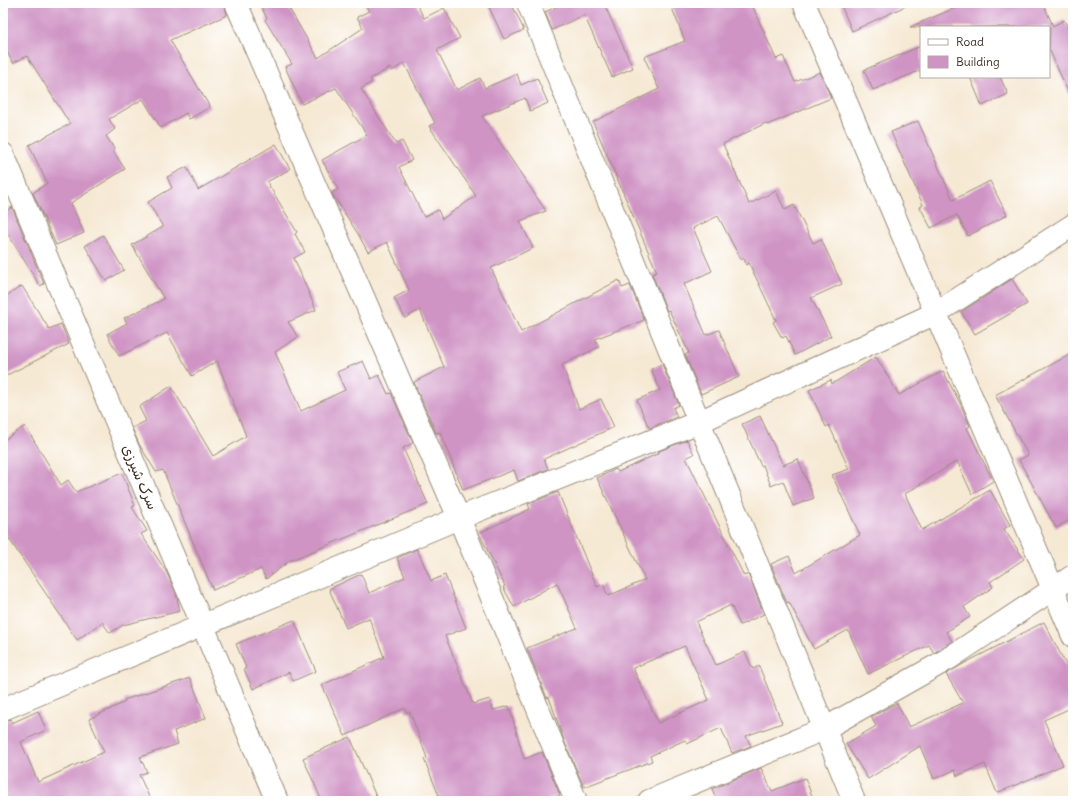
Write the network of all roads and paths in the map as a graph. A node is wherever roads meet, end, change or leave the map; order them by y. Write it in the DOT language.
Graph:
graph roads {
  1 [pos="236,3"];
  2 [pos="528,3"];
  3 [pos="804,3"];
  4 [pos="3,154"];
  5 [pos="1073,225"];
  6 [pos="936,313"];
  7 [pos="699,422"];
  8 [pos="459,518"];
  9 [pos="1073,576"];
  10 [pos="1054,590"];
  11 [pos="203,626"];
  12 [pos="1073,636"];
  13 [pos="3,709"];
  14 [pos="824,729"];
  15 [pos="277,801"];
  16 [pos="576,801"];
  17 [pos="649,801"];
  18 [pos="854,801"];
  1 -- 8 [label="street"];
  2 -- 7 [label="street"];
  3 -- 6 [label="street"];
  4 -- 11 [label="street, سرک شیرزی"];
  5 -- 6 [label="street"];
  6 -- 7 [label="street"];
  6 -- 10 [label="street"];
  7 -- 8 [label="street"];
  7 -- 14 [label="street"];
  8 -- 11 [label="street"];
  8 -- 16 [label="street"];
  9 -- 10 [label="street"];
  10 -- 12 [label="street"];
  10 -- 14 [label="street"];
  11 -- 13 [label="street"];
  11 -- 15 [label="street, سرک شیرزی"];
  14 -- 17 [label="street"];
  14 -- 18 [label="street"];
}
